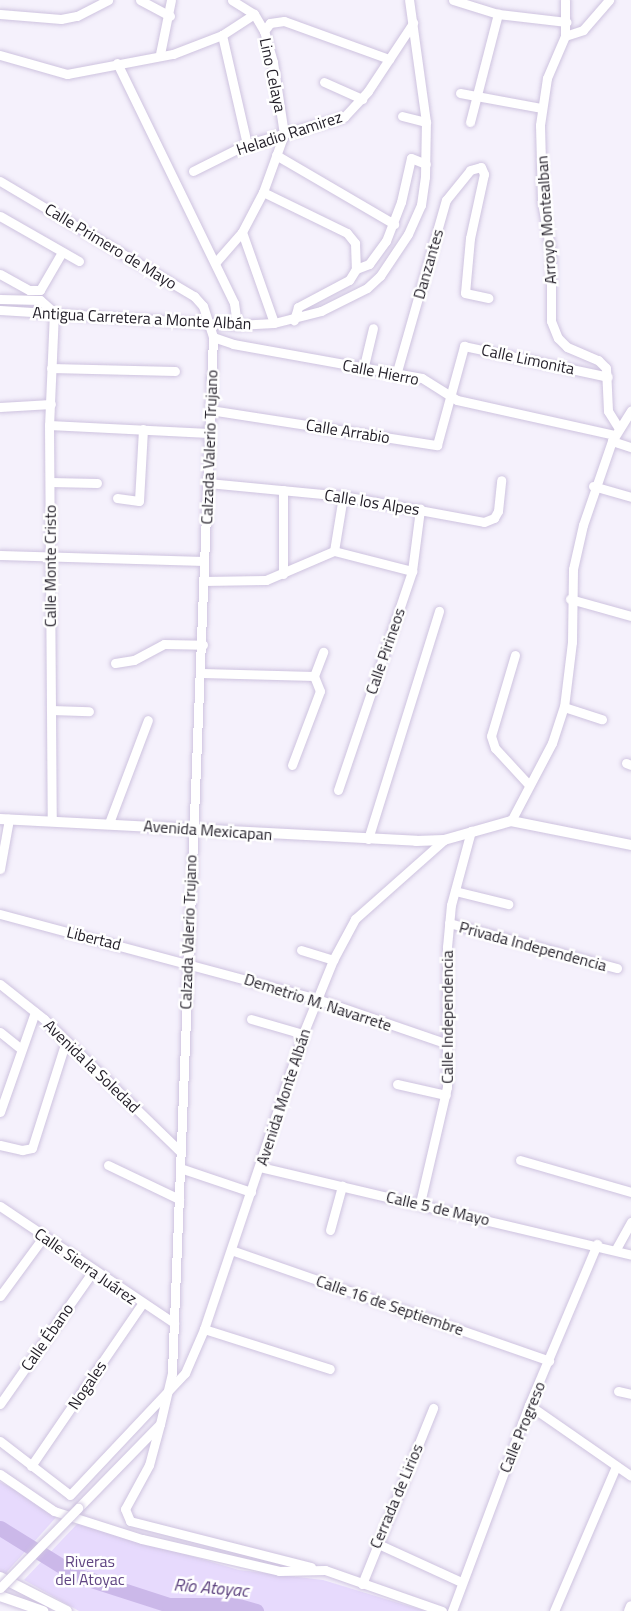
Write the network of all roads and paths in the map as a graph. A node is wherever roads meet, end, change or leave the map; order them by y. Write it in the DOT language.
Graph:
graph roads {
  1 [pos="140,0"];
  2 [pos="171,0"];
  3 [pos="232,0"];
  4 [pos="409,0"];
  5 [pos="453,0"];
  6 [pos="565,0"];
  7 [pos="609,0"];
  8 [pos="104,2"];
  9 [pos="0,14"];
  10 [pos="254,14"];
  11 [pos="498,14"];
  12 [pos="171,16"];
  13 [pos="413,22"];
  14 [pos="567,22"];
  15 [pos="264,31"];
  16 [pos="222,35"];
  17 [pos="566,36"];
  18 [pos="160,54"];
  19 [pos="0,55"];
  20 [pos="389,59"];
  21 [pos="117,63"];
  22 [pos="324,82"];
  23 [pos="460,93"];
  24 [pos="476,98"];
  25 [pos="362,99"];
  26 [pos="541,108"];
  27 [pos="402,116"];
  28 [pos="426,122"];
  29 [pos="470,122"];
  30 [pos="284,134"];
  31 [pos="247,144"];
  32 [pos="276,155"];
  33 [pos="426,164"];
  34 [pos="193,171"];
  35 [pos="0,181"];
  36 [pos="263,192"];
  37 [pos="0,216"];
  38 [pos="394,224"];
  39 [pos="242,232"];
  40 [pos="62,252"];
  41 [pos="79,261"];
  42 [pos="215,263"];
  43 [pos="356,269"];
  44 [pos="0,274"];
  45 [pos="488,298"];
  46 [pos="0,299"];
  47 [pos="0,310"];
  48 [pos="54,312"];
  49 [pos="294,320"];
  50 [pos="211,323"];
  51 [pos="274,323"];
  52 [pos="237,326"];
  53 [pos="373,328"];
  54 [pos="213,337"];
  55 [pos="51,368"];
  56 [pos="363,370"];
  57 [pos="172,372"];
  58 [pos="396,375"];
  59 [pos="608,377"];
  60 [pos="448,396"];
  61 [pos="51,404"];
  62 [pos="0,407"];
  63 [pos="210,410"];
  64 [pos="631,411"];
  65 [pos="50,425"];
  66 [pos="143,429"];
  67 [pos="209,433"];
  68 [pos="615,434"];
  69 [pos="631,447"];
  70 [pos="501,480"];
  71 [pos="51,482"];
  72 [pos="97,483"];
  73 [pos="208,483"];
  74 [pos="593,486"];
  75 [pos="283,490"];
  76 [pos="343,496"];
  77 [pos="631,497"];
  78 [pos="117,498"];
  79 [pos="420,509"];
  80 [pos="334,551"];
  81 [pos="50,554"];
  82 [pos="0,555"];
  83 [pos="204,561"];
  84 [pos="412,571"];
  85 [pos="283,574"];
  86 [pos="203,581"];
  87 [pos="570,598"];
  88 [pos="439,611"];
  89 [pos="631,616"];
  90 [pos="203,645"];
  91 [pos="323,652"];
  92 [pos="515,655"];
  93 [pos="115,663"];
  94 [pos="202,673"];
  95 [pos="314,676"];
  96 [pos="564,707"];
  97 [pos="51,710"];
  98 [pos="89,711"];
  99 [pos="602,719"];
  100 [pos="148,720"];
  101 [pos="292,765"];
  102 [pos="529,785"];
  103 [pos="338,790"];
  104 [pos="4,819"];
  105 [pos="52,820"];
  106 [pos="511,821"];
  107 [pos="109,823"];
  108 [pos="192,829"];
  109 [pos="471,831"];
  110 [pos="368,839"];
  111 [pos="444,840"];
  112 [pos="631,845"];
  113 [pos="0,869"];
  114 [pos="455,891"];
  115 [pos="508,904"];
  116 [pos="0,914"];
  117 [pos="449,923"];
  118 [pos="301,950"];
  119 [pos="333,960"];
  120 [pos="188,962"];
  121 [pos="616,968"];
  122 [pos="0,984"];
  123 [pos="317,999"];
  124 [pos="35,1012"];
  125 [pos="251,1018"];
  126 [pos="0,1032"];
  127 [pos="303,1034"];
  128 [pos="66,1041"];
  129 [pos="448,1044"];
  130 [pos="20,1048"];
  131 [pos="397,1084"];
  132 [pos="446,1095"];
  133 [pos="0,1112"];
  134 [pos="0,1145"];
  135 [pos="181,1152"];
  136 [pos="520,1160"];
  137 [pos="108,1165"];
  138 [pos="260,1167"];
  139 [pos="180,1168"];
  140 [pos="342,1186"];
  141 [pos="251,1192"];
  142 [pos="631,1192"];
  143 [pos="179,1199"];
  144 [pos="420,1203"];
  145 [pos="0,1206"];
  146 [pos="631,1222"];
  147 [pos="330,1230"];
  148 [pos="44,1236"];
  149 [pos="597,1244"];
  150 [pos="616,1249"];
  151 [pos="231,1250"];
  152 [pos="631,1255"];
  153 [pos="94,1270"];
  154 [pos="0,1296"];
  155 [pos="142,1304"];
  156 [pos="174,1323"];
  157 [pos="204,1329"];
  158 [pos="549,1361"];
  159 [pos="330,1369"];
  160 [pos="170,1385"];
  161 [pos="618,1390"];
  162 [pos="631,1394"];
  163 [pos="0,1404"];
  164 [pos="529,1405"];
  165 [pos="433,1408"];
  166 [pos="160,1424"];
  167 [pos="0,1441"];
  168 [pos="31,1466"];
  169 [pos="616,1466"];
  170 [pos="0,1474"];
  171 [pos="631,1476"];
  172 [pos="376,1543"];
  173 [pos="325,1570"];
  174 [pos="0,1577"];
  175 [pos="461,1582"];
  176 [pos="362,1584"];
  177 [pos="0,1588"];
  178 [pos="0,1596"];
  179 [pos="631,1606"];
  180 [pos="43,1611"];
  181 [pos="67,1611"];
  182 [pos="442,1611"];
  183 [pos="452,1611"];
  184 [pos="554,1611"];
  185 [pos="629,1611"];
  1 -- 12 [label="street"];
  2 -- 12 [label="street"];
  3 -- 10 [label="street"];
  4 -- 13 [label="street, Antigua Carretera a Monte Albán"];
  5 -- 11 [label="street"];
  6 -- 14 [label="street, Arroyo Montealban"];
  7 -- 17 [label="street"];
  8 -- 9 [label="street"];
  10 -- 15 [label="street, Lino Celaya"];
  10 -- 16 [label="street"];
  11 -- 14 [label="street"];
  11 -- 24 [label="street"];
  12 -- 18 [label="street"];
  13 -- 20 [label="street, Heladio Ramirez"];
  13 -- 28 [label="street, Antigua Carretera a Monte Albán"];
  14 -- 17 [label="street, Arroyo Montealban"];
  15 -- 20 [label="street"];
  15 -- 30 [label="street, Lino Celaya"];
  16 -- 18 [label="street"];
  16 -- 31 [label="street"];
  17 -- 26 [label="street, Arroyo Montealban"];
  18 -- 21 [label="street"];
  19 -- 21 [label="street"];
  20 -- 25 [label="street, Heladio Ramirez"];
  21 -- 42 [label="street"];
  22 -- 25 [label="street"];
  23 -- 24 [label="street"];
  24 -- 26 [label="street"];
  24 -- 29 [label="street"];
  25 -- 30 [label="street, Heladio Ramirez"];
  26 -- 59 [label="street, Arroyo Montealban"];
  27 -- 28 [label="street"];
  28 -- 33 [label="street, Antigua Carretera a Monte Albán"];
  30 -- 31 [label="street, Heladio Ramirez"];
  30 -- 32 [label="street, Lino Celaya"];
  31 -- 34 [label="street, Heladio Ramirez"];
  32 -- 36 [label="street, Lino Celaya"];
  32 -- 38 [label="street"];
  33 -- 38 [label="street"];
  33 -- 49 [label="street, Antigua Carretera a Monte Albán"];
  35 -- 50 [label="street, Calle Primero de Mayo"];
  36 -- 39 [label="street, Lino Celaya"];
  36 -- 43 [label="street"];
  37 -- 40 [label="street"];
  38 -- 43 [label="street"];
  39 -- 42 [label="street, Lino Celaya"];
  39 -- 51 [label="street"];
  40 -- 41 [label="street"];
  40 -- 44 [label="street"];
  42 -- 52 [label="street"];
  43 -- 49 [label="street"];
  45 -- 58 [label="street, Danzantes"];
  46 -- 48 [label="street"];
  47 -- 48 [label="street, Antigua Carretera a Monte Albán"];
  48 -- 50 [label="street, Antigua Carretera a Monte Albán"];
  48 -- 55 [label="street, Calle Monte Cristo"];
  49 -- 51 [label="street, Antigua Carretera a Monte Albán"];
  50 -- 52 [label="street, Antigua Carretera a Monte Albán"];
  50 -- 54 [label="street, Calzada Valerio Trujano"];
  51 -- 52 [label="street, Antigua Carretera a Monte Albán"];
  53 -- 56 [label="street"];
  54 -- 56 [label="street, Calle Hierro"];
  54 -- 63 [label="street, Calzada Valerio Trujano"];
  55 -- 57 [label="street"];
  55 -- 61 [label="street, Calle Monte Cristo"];
  56 -- 58 [label="street, Calle Hierro"];
  58 -- 60 [label="street, Calle Hierro"];
  59 -- 60 [label="street, Calle Limonita"];
  59 -- 68 [label="street"];
  60 -- 63 [label="street, Calle Arrabio"];
  60 -- 68 [label="street, Calle Hierro"];
  61 -- 62 [label="street"];
  61 -- 65 [label="street, Calle Monte Cristo"];
  63 -- 67 [label="street, Calzada Valerio Trujano"];
  64 -- 68 [label="street"];
  65 -- 66 [label="street"];
  65 -- 71 [label="street, Calle Monte Cristo"];
  66 -- 67 [label="street"];
  66 -- 78 [label="street"];
  67 -- 73 [label="street, Calzada Valerio Trujano"];
  68 -- 69 [label="street, Calle Hierro"];
  68 -- 74 [label="street"];
  70 -- 79 [label="street, Calle los Alpes"];
  71 -- 72 [label="street"];
  71 -- 81 [label="street, Calle Monte Cristo"];
  73 -- 75 [label="street, Calle los Alpes"];
  73 -- 83 [label="street, Calzada Valerio Trujano"];
  74 -- 77 [label="street"];
  74 -- 87 [label="street"];
  75 -- 76 [label="street, Calle los Alpes"];
  75 -- 85 [label="street"];
  76 -- 79 [label="street, Calle los Alpes"];
  76 -- 80 [label="street"];
  79 -- 84 [label="street, Calle Pirineos"];
  80 -- 84 [label="street"];
  80 -- 85 [label="street"];
  81 -- 82 [label="street"];
  81 -- 83 [label="street"];
  81 -- 97 [label="street, Calle Monte Cristo"];
  83 -- 86 [label="street, Calzada Valerio Trujano"];
  84 -- 103 [label="street, Calle Pirineos"];
  85 -- 86 [label="street"];
  86 -- 90 [label="street, Calzada Valerio Trujano"];
  87 -- 89 [label="street"];
  87 -- 96 [label="street"];
  88 -- 110 [label="street"];
  90 -- 93 [label="street"];
  90 -- 94 [label="street, Calzada Valerio Trujano"];
  91 -- 95 [label="street"];
  92 -- 102 [label="street"];
  94 -- 95 [label="street"];
  94 -- 108 [label="street, Calzada Valerio Trujano"];
  95 -- 101 [label="street"];
  96 -- 99 [label="street"];
  96 -- 102 [label="street"];
  97 -- 98 [label="street"];
  97 -- 105 [label="street, Calle Monte Cristo"];
  100 -- 107 [label="street"];
  102 -- 106 [label="street"];
  104 -- 105 [label="main road, Avenida Mexicapan"];
  104 -- 113 [label="street"];
  105 -- 107 [label="main road, Avenida Mexicapan"];
  106 -- 109 [label="main road, Avenida Mexicapan"];
  106 -- 112 [label="main road"];
  107 -- 108 [label="main road, Avenida Mexicapan"];
  108 -- 110 [label="main road, Avenida Mexicapan"];
  108 -- 120 [label="street, Calzada Valerio Trujano"];
  109 -- 111 [label="main road, Avenida Mexicapan"];
  109 -- 114 [label="street, Calle Independencia"];
  110 -- 111 [label="main road, Avenida Mexicapan"];
  111 -- 119 [label="street, Avenida Monte Albán"];
  114 -- 115 [label="street, Privada Independencia"];
  114 -- 117 [label="street, Calle Independencia"];
  116 -- 120 [label="street, Libertad"];
  117 -- 121 [label="street, Privada Independencia"];
  117 -- 129 [label="street, Calle Independencia"];
  118 -- 119 [label="street"];
  119 -- 123 [label="street, Avenida Monte Albán"];
  120 -- 123 [label="street, Demetrio M. Navarrete"];
  120 -- 135 [label="street, Calzada Valerio Trujano"];
  122 -- 124 [label="street, Avenida la Soledad"];
  123 -- 127 [label="street, Avenida Monte Albán"];
  123 -- 129 [label="street, Demetrio M. Navarrete"];
  124 -- 128 [label="street, Avenida la Soledad"];
  124 -- 130 [label="street"];
  125 -- 127 [label="street"];
  126 -- 130 [label="street"];
  127 -- 138 [label="street, Avenida Monte Albán"];
  128 -- 134 [label="street"];
  128 -- 135 [label="street, Avenida la Soledad"];
  129 -- 132 [label="street, Calle Independencia"];
  130 -- 133 [label="street"];
  131 -- 132 [label="street"];
  132 -- 144 [label="street, Calle Independencia"];
  135 -- 139 [label="street, Calzada Valerio Trujano"];
  136 -- 142 [label="street"];
  137 -- 143 [label="street"];
  138 -- 140 [label="street, Calle 5 de Mayo"];
  138 -- 141 [label="street, Avenida Monte Albán"];
  139 -- 141 [label="street"];
  139 -- 143 [label="street, Calzada Valerio Trujano"];
  140 -- 144 [label="street, Calle 5 de Mayo"];
  140 -- 147 [label="street"];
  141 -- 151 [label="street, Avenida Monte Albán"];
  143 -- 156 [label="street, Calzada Valerio Trujano"];
  144 -- 149 [label="street, Calle 5 de Mayo"];
  145 -- 148 [label="street, Calle Sierra Juárez"];
  146 -- 150 [label="street"];
  148 -- 153 [label="street, Calle Sierra Juárez"];
  148 -- 154 [label="street"];
  149 -- 150 [label="street, Calle 5 de Mayo"];
  149 -- 158 [label="street, Calle Progreso"];
  150 -- 152 [label="street, Calle 5 de Mayo"];
  151 -- 157 [label="street, Avenida Monte Albán"];
  151 -- 158 [label="street, Calle 16 de Septiembre"];
  153 -- 155 [label="street, Calle Sierra Juárez"];
  153 -- 163 [label="street, Calle Ébano"];
  155 -- 156 [label="street, Calle Sierra Juárez"];
  155 -- 168 [label="street, Nogales"];
  156 -- 160 [label="street, Calzada Valerio Trujano"];
  157 -- 159 [label="street"];
  157 -- 160 [label="street, Avenida Monte Albán"];
  158 -- 164 [label="street, Calle Progreso"];
  160 -- 166 [label="street, Calzada Valerio Trujano"];
  160 -- 168 [label="street, Avenida Monte Albán"];
  161 -- 162 [label="street"];
  164 -- 169 [label="street"];
  164 -- 175 [label="street, Calle Progreso"];
  165 -- 172 [label="street, Cerrada de Lirios"];
  166 -- 173 [label="street"];
  166 -- 177 [label="street, Calzada Valerio Trujano, bridge"];
  167 -- 168 [label="street"];
  169 -- 171 [label="street"];
  169 -- 184 [label="street"];
  170 -- 173 [label="street"];
  172 -- 175 [label="street"];
  172 -- 176 [label="street, Cerrada de Lirios"];
  173 -- 176 [label="street"];
  174 -- 181 [label="main road"];
  175 -- 183 [label="street, Calle Progreso"];
  176 -- 182 [label="street"];
  178 -- 180 [label="main road"];
  179 -- 185 [label="main road"];
}
